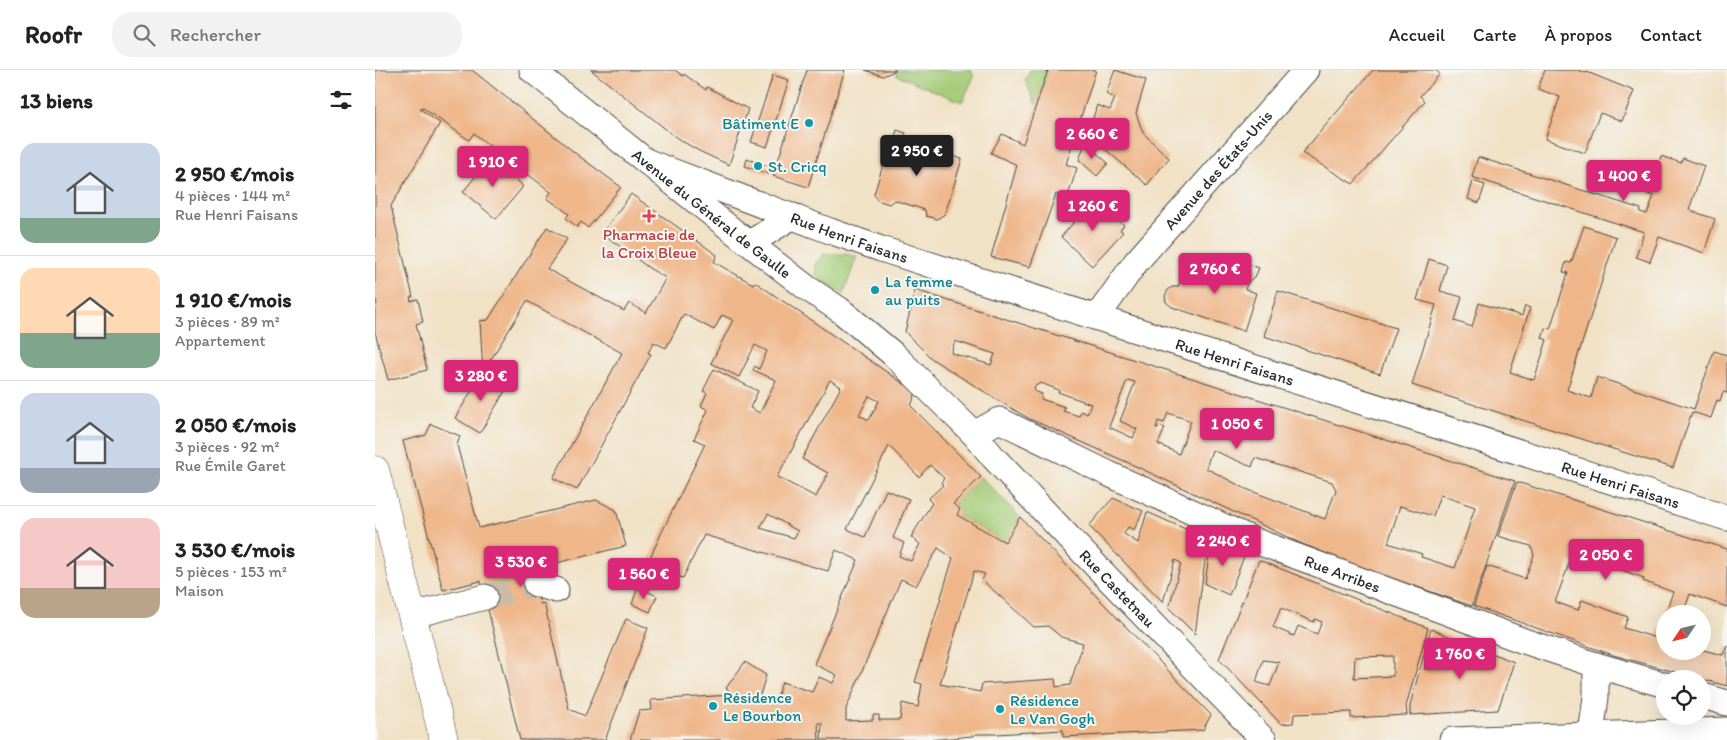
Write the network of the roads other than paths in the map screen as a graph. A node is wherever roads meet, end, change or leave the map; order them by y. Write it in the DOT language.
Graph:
graph roads {
  1 [pos="532,70"];
  2 [pos="1306,70"];
  3 [pos="648,162"];
  4 [pos="793,216"];
  5 [pos="749,243"];
  6 [pos="1097,317"];
  7 [pos="893,354"];
  8 [pos="974,434"];
  9 [pos="375,470"];
  10 [pos="1727,518"];
  11 [pos="485,597"];
  12 [pos="413,615"];
  13 [pos="1596,665"];
  14 [pos="1656,682"];
  15 [pos="1711,698"];
  16 [pos="1727,702"];
  17 [pos="1727,730"];
  18 [pos="1591,735"];
  19 [pos="444,740"];
  20 [pos="1263,740"];
  21 [pos="1452,740"];
  1 -- 3 [label="street, Avenue du Général de Gaulle"];
  2 -- 6 [label="street, Avenue des États-Unis"];
  3 -- 4 [label="street"];
  3 -- 5 [label="street, Avenue du Général de Gaulle"];
  4 -- 5 [label="street, Rue Henri Faisans"];
  4 -- 6 [label="street, Rue Henri Faisans"];
  5 -- 7 [label="street, Avenue du Général de Gaulle"];
  6 -- 10 [label="street, Rue Henri Faisans"];
  7 -- 8 [label="street, Rue Castetnau"];
  8 -- 13 [label="street, Rue Arribes"];
  8 -- 20 [label="street, Rue Castetnau"];
  9 -- 12 [label="main road"];
  11 -- 12 [label="street"];
  12 -- 19 [label="main road"];
  13 -- 14 [label="street, Rue Arribes"];
  13 -- 18 [label="street"];
  15 -- 16 [label="street"];
  17 -- 18 [label="street"];
  18 -- 21 [label="street"];
}
